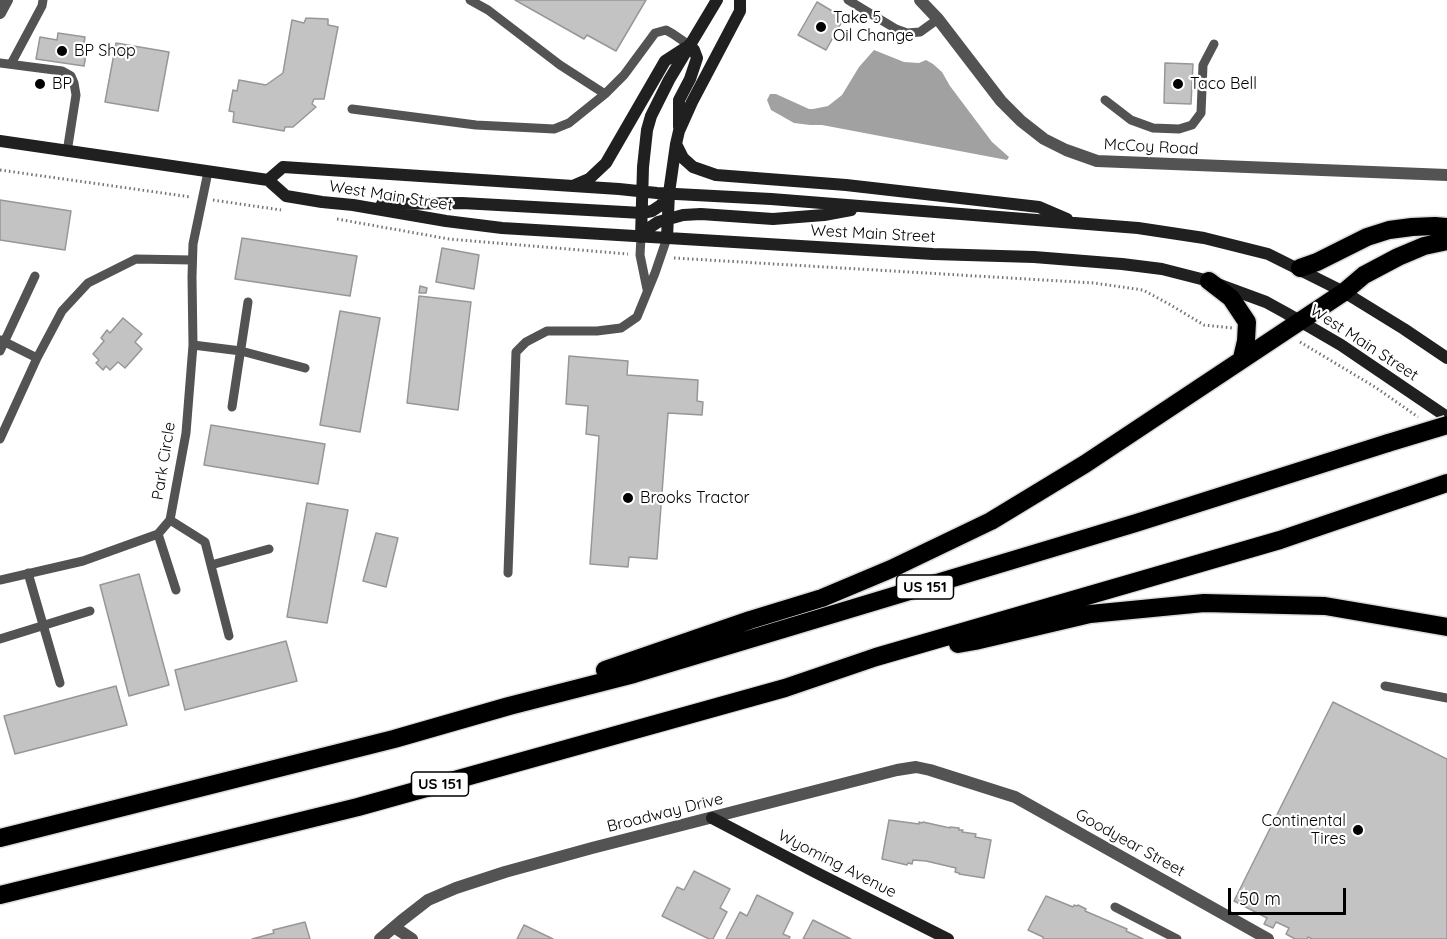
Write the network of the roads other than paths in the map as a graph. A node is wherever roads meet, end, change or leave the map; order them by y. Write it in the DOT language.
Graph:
graph roads {
  1 [pos="7,0"];
  2 [pos="43,0"];
  3 [pos="470,0"];
  4 [pos="717,0"];
  5 [pos="740,0"];
  6 [pos="848,0"];
  7 [pos="920,0"];
  8 [pos="0,13"];
  9 [pos="938,19"];
  10 [pos="1214,44"];
  11 [pos="688,45"];
  12 [pos="0,63"];
  13 [pos="11,64"];
  14 [pos="605,94"];
  15 [pos="1105,100"];
  16 [pos="352,109"];
  17 [pos="678,138"];
  18 [pos="0,141"];
  19 [pos="67,152"];
  20 [pos="207,172"];
  21 [pos="1447,175"];
  22 [pos="268,180"];
  23 [pos="572,186"];
  24 [pos="642,192"];
  25 [pos="669,193"];
  26 [pos="353,205"];
  27 [pos="868,207"];
  28 [pos="642,213"];
  29 [pos="668,219"];
  30 [pos="1076,223"];
  31 [pos="1447,227"];
  32 [pos="641,237"];
  33 [pos="667,237"];
  34 [pos="1447,241"];
  35 [pos="192,260"];
  36 [pos="1300,268"];
  37 [pos="35,276"];
  38 [pos="1209,281"];
  39 [pos="647,289"];
  40 [pos="1344,292"];
  41 [pos="249,302"];
  42 [pos="1300,321"];
  43 [pos="2,341"];
  44 [pos="193,345"];
  45 [pos="0,351"];
  46 [pos="241,351"];
  47 [pos="37,358"];
  48 [pos="1242,358"];
  49 [pos="1447,358"];
  50 [pos="305,368"];
  51 [pos="232,407"];
  52 [pos="1447,417"];
  53 [pos="1447,425"];
  54 [pos="0,440"];
  55 [pos="1447,483"];
  56 [pos="170,520"];
  57 [pos="158,534"];
  58 [pos="269,549"];
  59 [pos="211,565"];
  60 [pos="28,573"];
  61 [pos="508,573"];
  62 [pos="0,580"];
  63 [pos="176,590"];
  64 [pos="90,611"];
  65 [pos="43,626"];
  66 [pos="1447,627"];
  67 [pos="229,636"];
  68 [pos="0,639"];
  69 [pos="876,657"];
  70 [pos="60,683"];
  71 [pos="1385,686"];
  72 [pos="1447,698"];
  73 [pos="459,721"];
  74 [pos="972,783"];
  75 [pos="712,818"];
  76 [pos="0,838"];
  77 [pos="0,896"];
  78 [pos="1115,907"];
  79 [pos="394,927"];
  80 [pos="380,939"];
  81 [pos="412,939"];
  82 [pos="948,939"];
  83 [pos="1177,939"];
  84 [pos="1268,939"];
  1 -- 8 [label="street"];
  2 -- 13 [label="lane"];
  3 -- 14 [label="lane"];
  4 -- 11 [label="main road"];
  5 -- 17 [label="main road"];
  6 -- 9 [label="lane"];
  7 -- 9 [label="street, McCoy Road"];
  9 -- 21 [label="street, McCoy Road"];
  10 -- 15 [label="lane"];
  11 -- 14 [label="lane"];
  11 -- 17 [label="main road"];
  11 -- 23 [label="main road"];
  11 -- 24 [label="main road"];
  12 -- 13 [label="lane"];
  13 -- 19 [label="lane"];
  14 -- 16 [label="lane"];
  17 -- 25 [label="main road"];
  17 -- 30 [label="main road"];
  18 -- 19 [label="main road, West Main Street"];
  19 -- 20 [label="main road, West Main Street"];
  20 -- 22 [label="main road, West Main Street"];
  20 -- 35 [label="lane, Park Circle"];
  22 -- 23 [label="main road, West Main Street"];
  22 -- 26 [label="main road, West Main Street"];
  23 -- 24 [label="main road, West Main Street"];
  24 -- 25 [label="main road, West Main Street"];
  24 -- 28 [label="main road"];
  25 -- 27 [label="main road, West Main Street"];
  25 -- 28 [label="main road"];
  25 -- 29 [label="main road"];
  26 -- 28 [label="main road"];
  26 -- 32 [label="main road, West Main Street"];
  27 -- 29 [label="main road"];
  27 -- 30 [label="main road, West Main Street"];
  28 -- 32 [label="main road"];
  29 -- 32 [label="main road"];
  29 -- 33 [label="main road"];
  30 -- 36 [label="main road, West Main Street"];
  31 -- 36 [label="highway"];
  32 -- 33 [label="main road, West Main Street"];
  32 -- 39 [label="lane"];
  33 -- 38 [label="main road, West Main Street"];
  33 -- 39 [label="lane"];
  34 -- 40 [label="highway"];
  35 -- 44 [label="lane, Park Circle"];
  35 -- 47 [label="lane"];
  36 -- 40 [label="main road, West Main Street"];
  37 -- 43 [label="lane"];
  38 -- 42 [label="main road, West Main Street"];
  38 -- 48 [label="highway"];
  39 -- 61 [label="lane"];
  40 -- 42 [label="highway"];
  40 -- 49 [label="main road, West Main Street"];
  41 -- 46 [label="lane"];
  42 -- 48 [label="highway"];
  42 -- 52 [label="main road, West Main Street"];
  43 -- 45 [label="lane"];
  43 -- 47 [label="lane"];
  44 -- 46 [label="lane"];
  44 -- 56 [label="lane, Park Circle"];
  46 -- 50 [label="lane"];
  46 -- 51 [label="lane"];
  47 -- 54 [label="lane"];
  48 -- 73 [label="highway"];
  53 -- 73 [label="highway, US 151, bridge"];
  55 -- 69 [label="highway, US 151"];
  56 -- 57 [label="lane, Park Circle"];
  56 -- 59 [label="lane"];
  57 -- 60 [label="lane, Park Circle"];
  57 -- 63 [label="lane"];
  58 -- 59 [label="lane"];
  59 -- 67 [label="lane"];
  60 -- 62 [label="lane, Park Circle"];
  60 -- 65 [label="lane"];
  64 -- 65 [label="lane"];
  65 -- 68 [label="lane"];
  65 -- 70 [label="lane"];
  66 -- 69 [label="highway"];
  69 -- 77 [label="highway, US 151"];
  71 -- 72 [label="lane"];
  73 -- 76 [label="highway, US 151"];
  74 -- 75 [label="street, Broadway Drive"];
  74 -- 84 [label="street, Goodyear Street"];
  75 -- 79 [label="street, Broadway Drive"];
  75 -- 82 [label="main road, Wyoming Avenue"];
  78 -- 83 [label="lane"];
  79 -- 80 [label="street, Broadway Drive"];
  79 -- 81 [label="street"];
}
